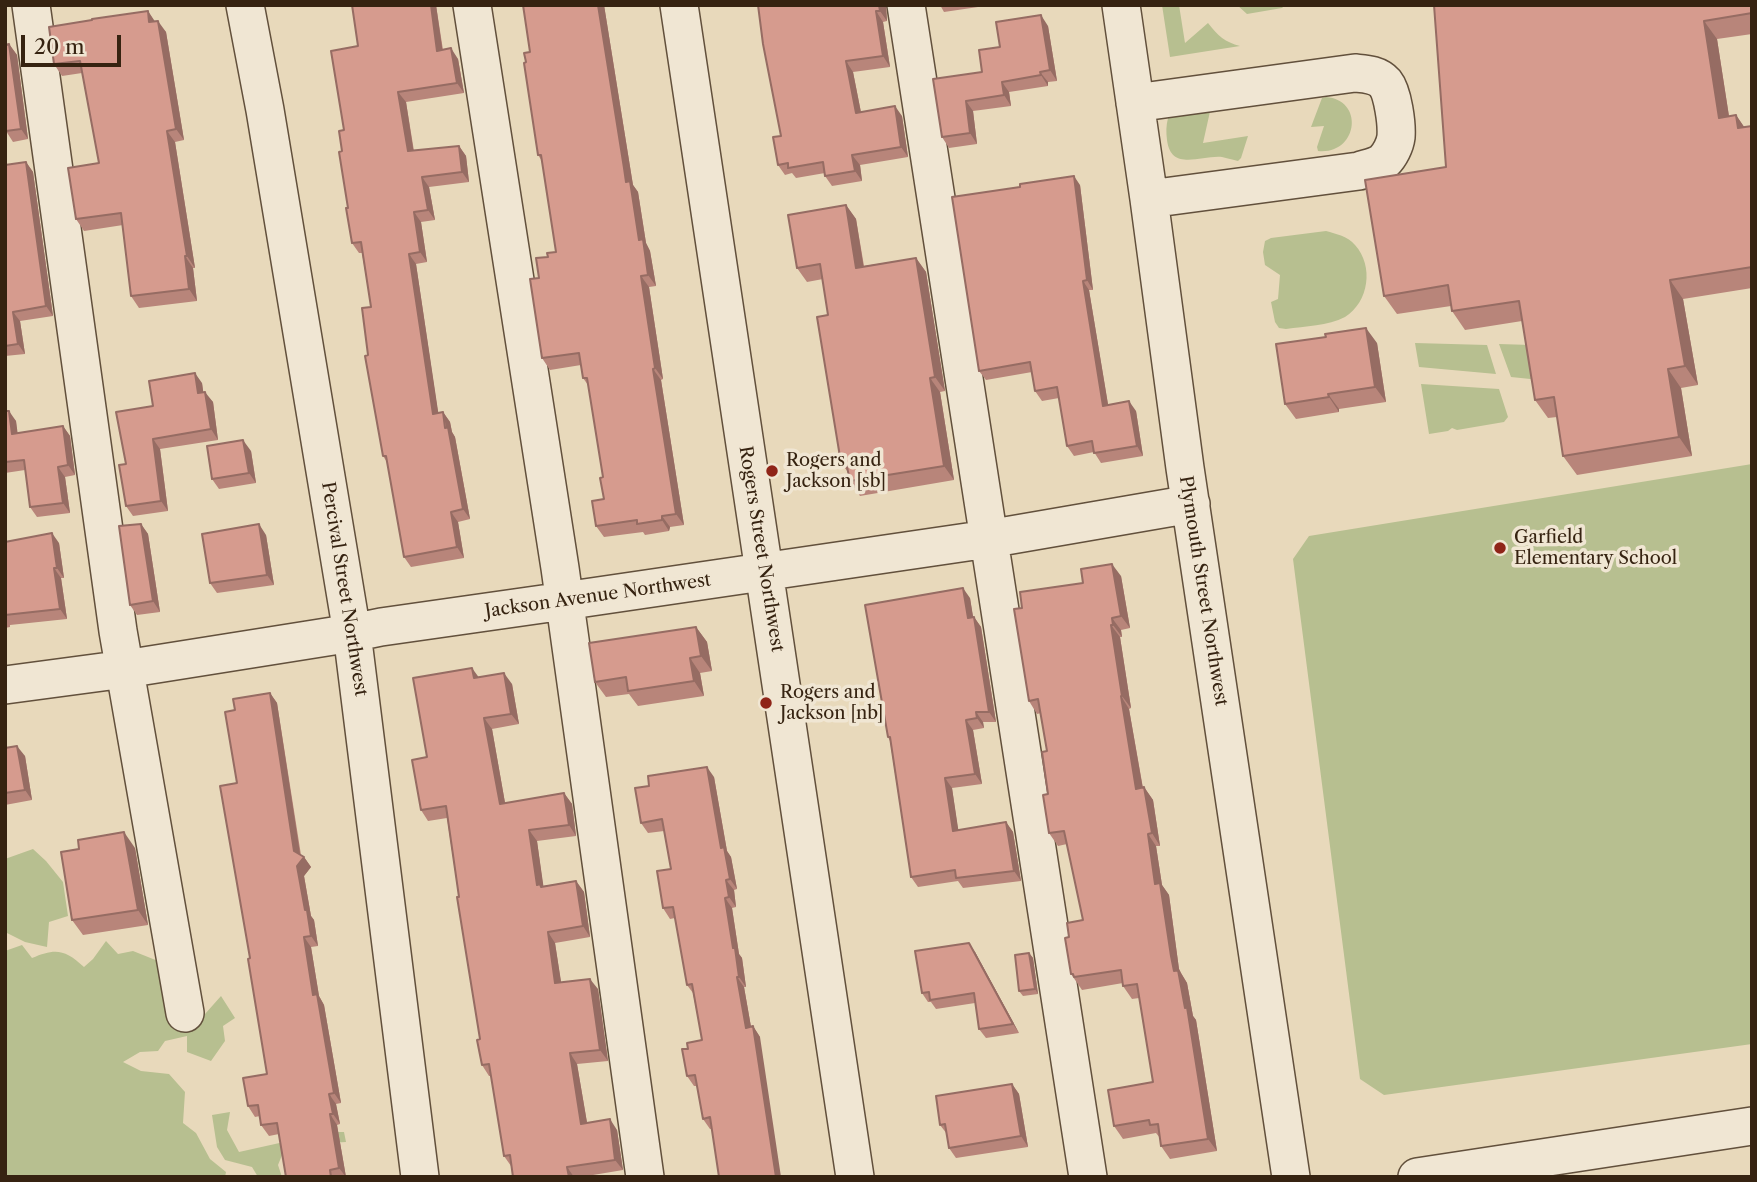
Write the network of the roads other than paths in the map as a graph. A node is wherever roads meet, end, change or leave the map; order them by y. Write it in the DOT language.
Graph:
graph roads {
  1 [pos="31,5"];
  2 [pos="245,5"];
  3 [pos="472,5"];
  4 [pos="679,5"];
  5 [pos="906,5"];
  6 [pos="1121,5"];
  7 [pos="1135,103"];
  8 [pos="1149,199"];
  9 [pos="1191,505"];
  10 [pos="988,539"];
  11 [pos="764,571"];
  12 [pos="564,601"];
  13 [pos="352,633"];
  14 [pos="125,669"];
  15 [pos="5,685"];
  16 [pos="185,1013"];
  17 [pos="1752,1126"];
  18 [pos="420,1177"];
  19 [pos="645,1177"];
  20 [pos="855,1177"];
  21 [pos="1088,1177"];
  22 [pos="1291,1177"];
  23 [pos="1417,1177"];
  1 -- 14 [label="street"];
  2 -- 13 [label="street, Percival Street Northwest"];
  3 -- 12 [label="street"];
  4 -- 11 [label="street, Rogers Street Northwest"];
  5 -- 10 [label="street"];
  6 -- 7 [label="street, Plymouth Street Northwest"];
  7 -- 8 [label="street, Plymouth Street Northwest"];
  7 -- 8 [label="street"];
  8 -- 9 [label="street, Plymouth Street Northwest"];
  9 -- 10 [label="street, Jackson Avenue Northwest"];
  9 -- 22 [label="street, Plymouth Street Northwest"];
  10 -- 11 [label="street, Jackson Avenue Northwest"];
  10 -- 21 [label="street"];
  11 -- 12 [label="street, Jackson Avenue Northwest"];
  11 -- 20 [label="street, Rogers Street Northwest"];
  12 -- 13 [label="street, Jackson Avenue Northwest"];
  12 -- 19 [label="street"];
  13 -- 14 [label="street, Jackson Avenue Northwest"];
  13 -- 18 [label="street, Percival Street Northwest"];
  14 -- 15 [label="street, Jackson Avenue Northwest"];
  14 -- 16 [label="street"];
  17 -- 23 [label="street"];
}
